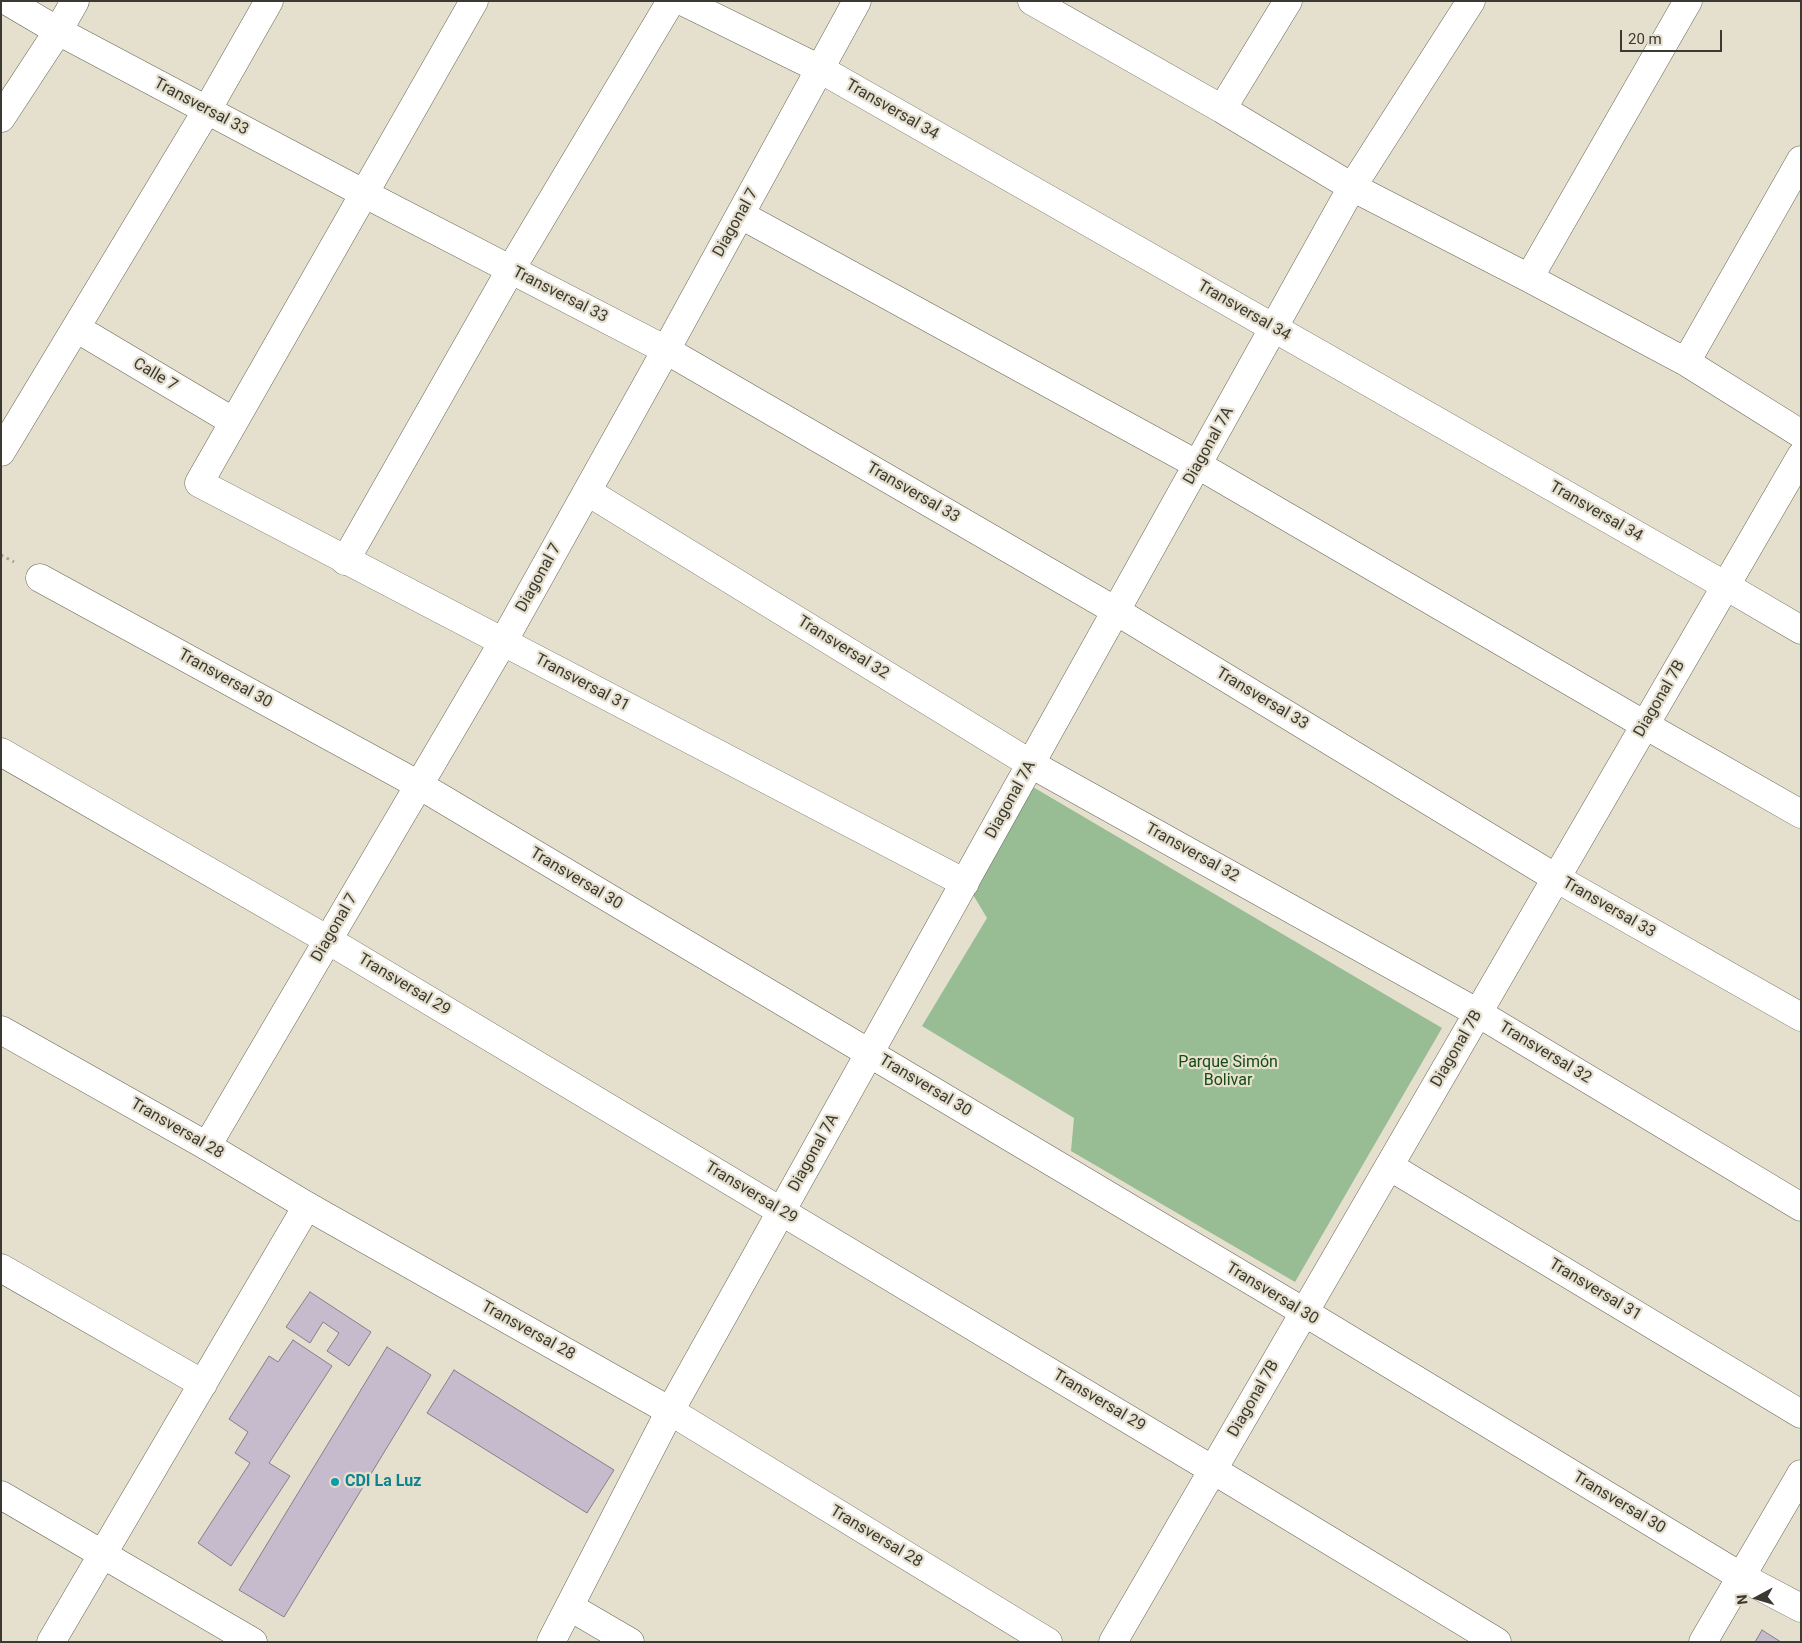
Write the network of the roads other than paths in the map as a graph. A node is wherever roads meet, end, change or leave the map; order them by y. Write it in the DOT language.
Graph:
graph roads {
  1 [pos="7,1"];
  2 [pos="75,1"];
  3 [pos="269,1"];
  4 [pos="474,1"];
  5 [pos="671,1"];
  6 [pos="682,1"];
  7 [pos="857,1"];
  8 [pos="1032,1"];
  9 [pos="1288,1"];
  10 [pos="1471,1"];
  11 [pos="1688,1"];
  12 [pos="1071,10"];
  13 [pos="58,31"];
  14 [pos="820,69"];
  15 [pos="1222,109"];
  16 [pos="207,110"];
  17 [pos="1,118"];
  18 [pos="1801,160"];
  19 [pos="1352,188"];
  20 [pos="365,194"];
  21 [pos="740,215"];
  22 [pos="511,269"];
  23 [pos="1529,278"];
  24 [pos="76,328"];
  25 [pos="1274,328"];
  26 [pos="666,350"];
  27 [pos="1686,362"];
  28 [pos="234,422"];
  29 [pos="1801,434"];
  30 [pos="1,452"];
  31 [pos="1801,456"];
  32 [pos="1198,465"];
  33 [pos="588,492"];
  34 [pos="345,561"];
  35 [pos="40,578"];
  36 [pos="1726,586"];
  37 [pos="1116,611"];
  38 [pos="1801,630"];
  39 [pos="503,642"];
  40 [pos="1645,725"];
  41 [pos="1,752"];
  42 [pos="1031,764"];
  43 [pos="418,786"];
  44 [pos="1801,814"];
  45 [pos="1556,878"];
  46 [pos="965,883"];
  47 [pos="328,940"];
  48 [pos="1478,1013"];
  49 [pos="1801,1017"];
  50 [pos="1,1030"];
  51 [pos="870,1053"];
  52 [pos="207,1146"];
  53 [pos="1389,1166"];
  54 [pos="307,1206"];
  55 [pos="1801,1207"];
  56 [pos="782,1211"];
  57 [pos="1,1268"];
  58 [pos="1304,1312"];
  59 [pos="203,1384"];
  60 [pos="670,1411"];
  61 [pos="1801,1414"];
  62 [pos="1213,1470"];
  63 [pos="1801,1474"];
  64 [pos="1,1495"];
  65 [pos="103,1554"];
  66 [pos="1740,1576"];
  67 [pos="570,1607"];
  68 [pos="1801,1608"];
  69 [pos="51,1642"];
  70 [pos="253,1642"];
  71 [pos="551,1642"];
  72 [pos="630,1642"];
  73 [pos="1048,1642"];
  74 [pos="1113,1642"];
  75 [pos="1497,1642"];
  76 [pos="1703,1642"];
  1 -- 13 [label="street, Transversal 33"];
  2 -- 13 [label="street"];
  3 -- 16 [label="street"];
  4 -- 20 [label="street"];
  5 -- 22 [label="street"];
  6 -- 14 [label="street, Transversal 34"];
  7 -- 14 [label="street, Diagonal 7"];
  8 -- 12 [label="street"];
  9 -- 15 [label="street"];
  10 -- 19 [label="street, Diagonal 7A"];
  11 -- 23 [label="street"];
  12 -- 15 [label="street"];
  13 -- 16 [label="street, Transversal 33"];
  13 -- 17 [label="street"];
  14 -- 21 [label="street, Diagonal 7"];
  14 -- 25 [label="street, Transversal 34"];
  15 -- 19 [label="street"];
  16 -- 20 [label="street, Transversal 33"];
  16 -- 24 [label="street"];
  18 -- 27 [label="street"];
  19 -- 23 [label="street"];
  19 -- 25 [label="street, Diagonal 7A"];
  20 -- 22 [label="street, Transversal 33"];
  20 -- 28 [label="street"];
  21 -- 26 [label="street, Diagonal 7"];
  21 -- 32 [label="street"];
  22 -- 26 [label="street, Transversal 33"];
  22 -- 34 [label="street"];
  23 -- 27 [label="street"];
  24 -- 28 [label="street, Calle 7"];
  24 -- 30 [label="street"];
  25 -- 32 [label="street, Diagonal 7A"];
  25 -- 36 [label="street, Transversal 34"];
  26 -- 33 [label="street, Diagonal 7"];
  26 -- 37 [label="street, Transversal 33"];
  27 -- 29 [label="street"];
  28 -- 34 [label="street, Transversal 31"];
  31 -- 36 [label="street, Diagonal 7B"];
  32 -- 37 [label="street, Diagonal 7A"];
  32 -- 40 [label="street"];
  33 -- 39 [label="street, Diagonal 7"];
  33 -- 42 [label="street, Transversal 32"];
  34 -- 39 [label="street, Transversal 31"];
  35 -- 43 [label="street, Transversal 30"];
  36 -- 38 [label="street, Transversal 34"];
  36 -- 40 [label="street, Diagonal 7B"];
  37 -- 42 [label="street, Diagonal 7A"];
  37 -- 45 [label="street, Transversal 33"];
  39 -- 43 [label="street, Diagonal 7"];
  39 -- 46 [label="street, Transversal 31"];
  40 -- 44 [label="street"];
  40 -- 45 [label="street, Diagonal 7B"];
  41 -- 47 [label="street, Transversal 29"];
  42 -- 46 [label="street, Diagonal 7A"];
  42 -- 48 [label="street, Transversal 32"];
  43 -- 47 [label="street, Diagonal 7"];
  43 -- 51 [label="street, Transversal 30"];
  45 -- 48 [label="street, Diagonal 7B"];
  45 -- 49 [label="street, Transversal 33"];
  46 -- 51 [label="street, Diagonal 7A"];
  47 -- 52 [label="street, Diagonal 7"];
  47 -- 56 [label="street, Transversal 29"];
  48 -- 53 [label="street, Diagonal 7B"];
  48 -- 55 [label="street, Transversal 32"];
  50 -- 52 [label="street, Transversal 28"];
  51 -- 56 [label="street, Diagonal 7A"];
  51 -- 58 [label="street, Transversal 30"];
  52 -- 54 [label="street, Transversal 28"];
  53 -- 58 [label="street, Diagonal 7B"];
  53 -- 61 [label="street, Transversal 31"];
  54 -- 59 [label="street"];
  54 -- 60 [label="street, Transversal 28"];
  56 -- 60 [label="street, Diagonal 7A"];
  56 -- 62 [label="street, Transversal 29"];
  57 -- 59 [label="street"];
  58 -- 62 [label="street, Diagonal 7B"];
  58 -- 66 [label="street, Transversal 30"];
  59 -- 65 [label="street"];
  60 -- 67 [label="street, Diagonal 7A"];
  60 -- 73 [label="street, Transversal 28"];
  62 -- 74 [label="street, Diagonal 7B"];
  62 -- 75 [label="street, Transversal 29"];
  63 -- 66 [label="street"];
  64 -- 65 [label="street"];
  65 -- 69 [label="street"];
  65 -- 70 [label="street"];
  66 -- 68 [label="street, Transversal 30"];
  66 -- 76 [label="street"];
  67 -- 71 [label="street, Diagonal 7A"];
  67 -- 72 [label="street"];
}
